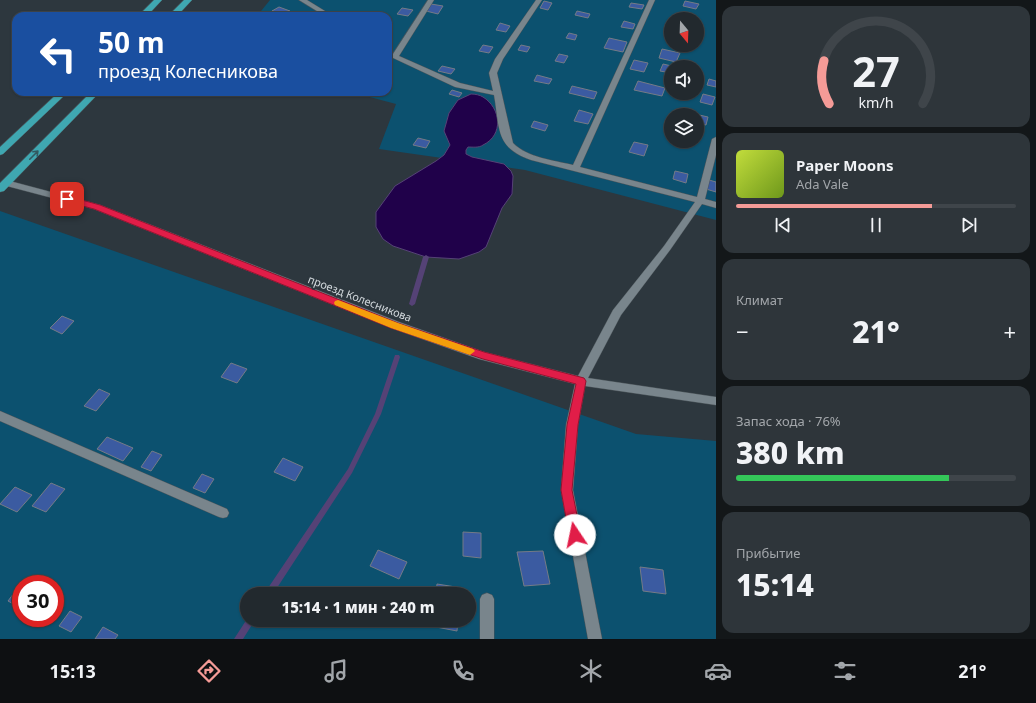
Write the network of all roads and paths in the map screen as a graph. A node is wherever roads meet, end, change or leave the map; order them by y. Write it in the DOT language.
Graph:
graph roads {
  1 [pos="158,0"];
  2 [pos="188,0"];
  3 [pos="302,0"];
  4 [pos="431,0"];
  5 [pos="539,0"];
  6 [pos="652,0"];
  7 [pos="146,12"];
  8 [pos="176,12"];
  9 [pos="323,12"];
  10 [pos="392,54"];
  11 [pos="392,55"];
  12 [pos="498,94"];
  13 [pos="60,96"];
  14 [pos="92,96"];
  15 [pos="716,140"];
  16 [pos="0,152"];
  17 [pos="576,168"];
  18 [pos="2,184"];
  19 [pos="700,201"];
  20 [pos="716,206"];
  21 [pos="581,381"];
  22 [pos="716,401"];
  23 [pos="0,416"];
  24 [pos="223,514"];
  25 [pos="487,600"];
  26 [pos="487,639"];
  27 [pos="595,639"];
  1 -- 7 [label="highway"];
  2 -- 8 [label="highway"];
  3 -- 9 [label="street"];
  4 -- 10 [label="street"];
  5 -- 12 [label="street"];
  6 -- 17 [label="street"];
  11 -- 12 [label="street"];
  12 -- 17 [label="street"];
  13 -- 16 [label="highway"];
  18 -- 14 [label="highway, one-way"];
  15 -- 19 [label="street"];
  17 -- 19 [label="street"];
  18 -- 21 [label="street, проезд Колесникова"];
  19 -- 20 [label="street"];
  19 -- 21 [label="street"];
  21 -- 22 [label="street, проезд Колесникова"];
  21 -- 27 [label="street"];
  23 -- 24 [label="street"];
  25 -- 26 [label="street"];
}
